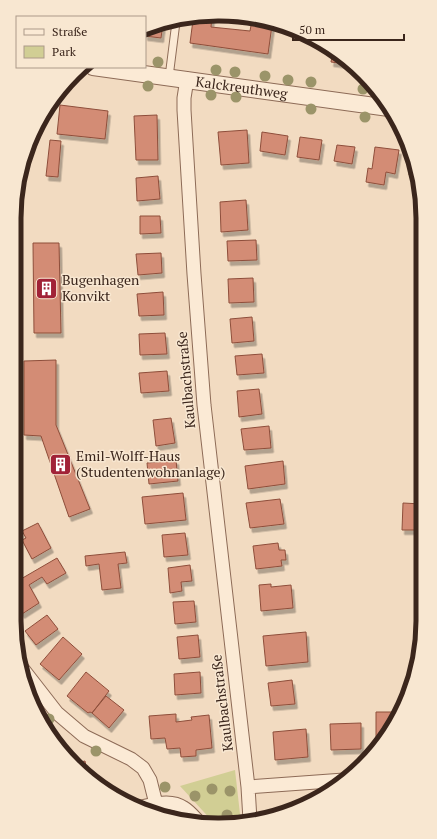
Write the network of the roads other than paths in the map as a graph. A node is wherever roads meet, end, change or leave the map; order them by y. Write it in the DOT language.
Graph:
graph roads {
  1 [pos="175,26"];
  2 [pos="101,68"];
  3 [pos="169,77"];
  4 [pos="187,80"];
  5 [pos="382,107"];
  6 [pos="29,677"];
  7 [pos="334,781"];
  8 [pos="248,787"];
  9 [pos="156,804"];
  10 [pos="149,805"];
  11 [pos="250,815"];
  12 [pos="193,816"];
  1 -- 3 [label="lane"];
  2 -- 3 [label="street, Kalckreuthweg"];
  3 -- 4 [label="street, Kalckreuthweg"];
  4 -- 5 [label="street, Kalckreuthweg"];
  4 -- 8 [label="street, Kaulbachstraße"];
  6 -- 9 [label="street"];
  7 -- 8 [label="street"];
  8 -- 11 [label="street, Kaulbachstraße"];
  9 -- 10 [label="street"];
  9 -- 12 [label="street"];
}
